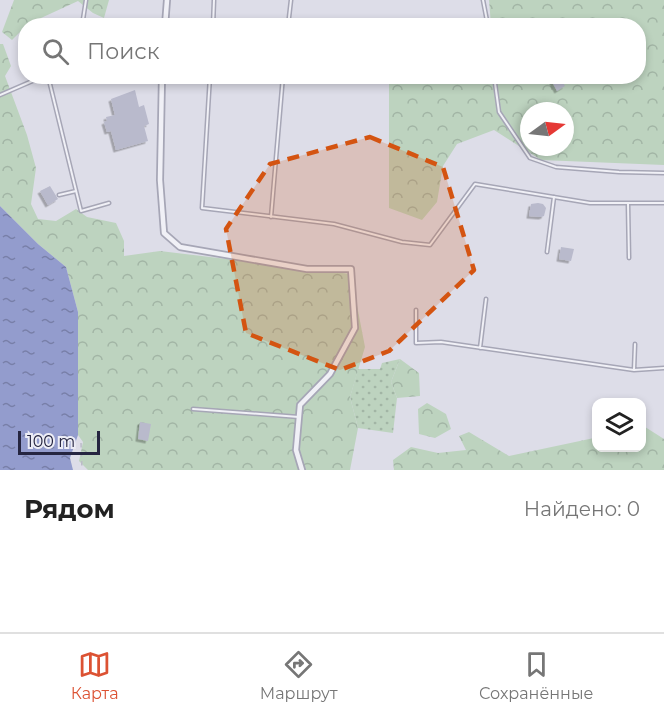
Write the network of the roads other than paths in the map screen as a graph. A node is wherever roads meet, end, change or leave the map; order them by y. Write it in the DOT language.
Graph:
graph roads {
  1 [pos="86,0"];
  2 [pos="167,0"];
  3 [pos="214,0"];
  4 [pos="291,0"];
  5 [pos="483,0"];
  6 [pos="83,18"];
  7 [pos="166,18"];
  8 [pos="213,18"];
  9 [pos="289,18"];
  10 [pos="486,18"];
  11 [pos="25,84"];
  12 [pos="50,84"];
  13 [pos="162,84"];
  14 [pos="210,84"];
  15 [pos="282,84"];
  16 [pos="495,84"];
  17 [pos="0,95"];
  18 [pos="664,173"];
  19 [pos="76,191"];
  20 [pos="59,195"];
  21 [pos="554,197"];
  22 [pos="109,203"];
  23 [pos="628,203"];
  24 [pos="664,203"];
  25 [pos="271,217"];
  26 [pos="547,252"];
  27 [pos="629,258"];
  28 [pos="486,299"];
  29 [pos="416,310"];
  30 [pos="635,344"];
  31 [pos="480,348"];
  32 [pos="664,368"];
  33 [pos="634,370"];
  34 [pos="193,409"];
  35 [pos="299,417"];
  36 [pos="302,470"];
  1 -- 6 [label="lane"];
  2 -- 7 [label="street"];
  3 -- 8 [label="lane"];
  4 -- 9 [label="lane"];
  5 -- 10 [label="lane"];
  11 -- 17 [label="lane"];
  12 -- 19 [label="lane"];
  13 -- 35 [label="street"];
  14 -- 25 [label="lane"];
  15 -- 25 [label="lane"];
  16 -- 18 [label="lane"];
  19 -- 20 [label="lane"];
  19 -- 22 [label="lane"];
  21 -- 23 [label="lane"];
  21 -- 25 [label="lane"];
  21 -- 26 [label="lane"];
  23 -- 24 [label="lane"];
  23 -- 27 [label="lane"];
  28 -- 31 [label="lane"];
  29 -- 31 [label="lane"];
  30 -- 33 [label="lane"];
  31 -- 33 [label="lane"];
  32 -- 33 [label="lane"];
  34 -- 35 [label="lane"];
  35 -- 36 [label="street"];
}
